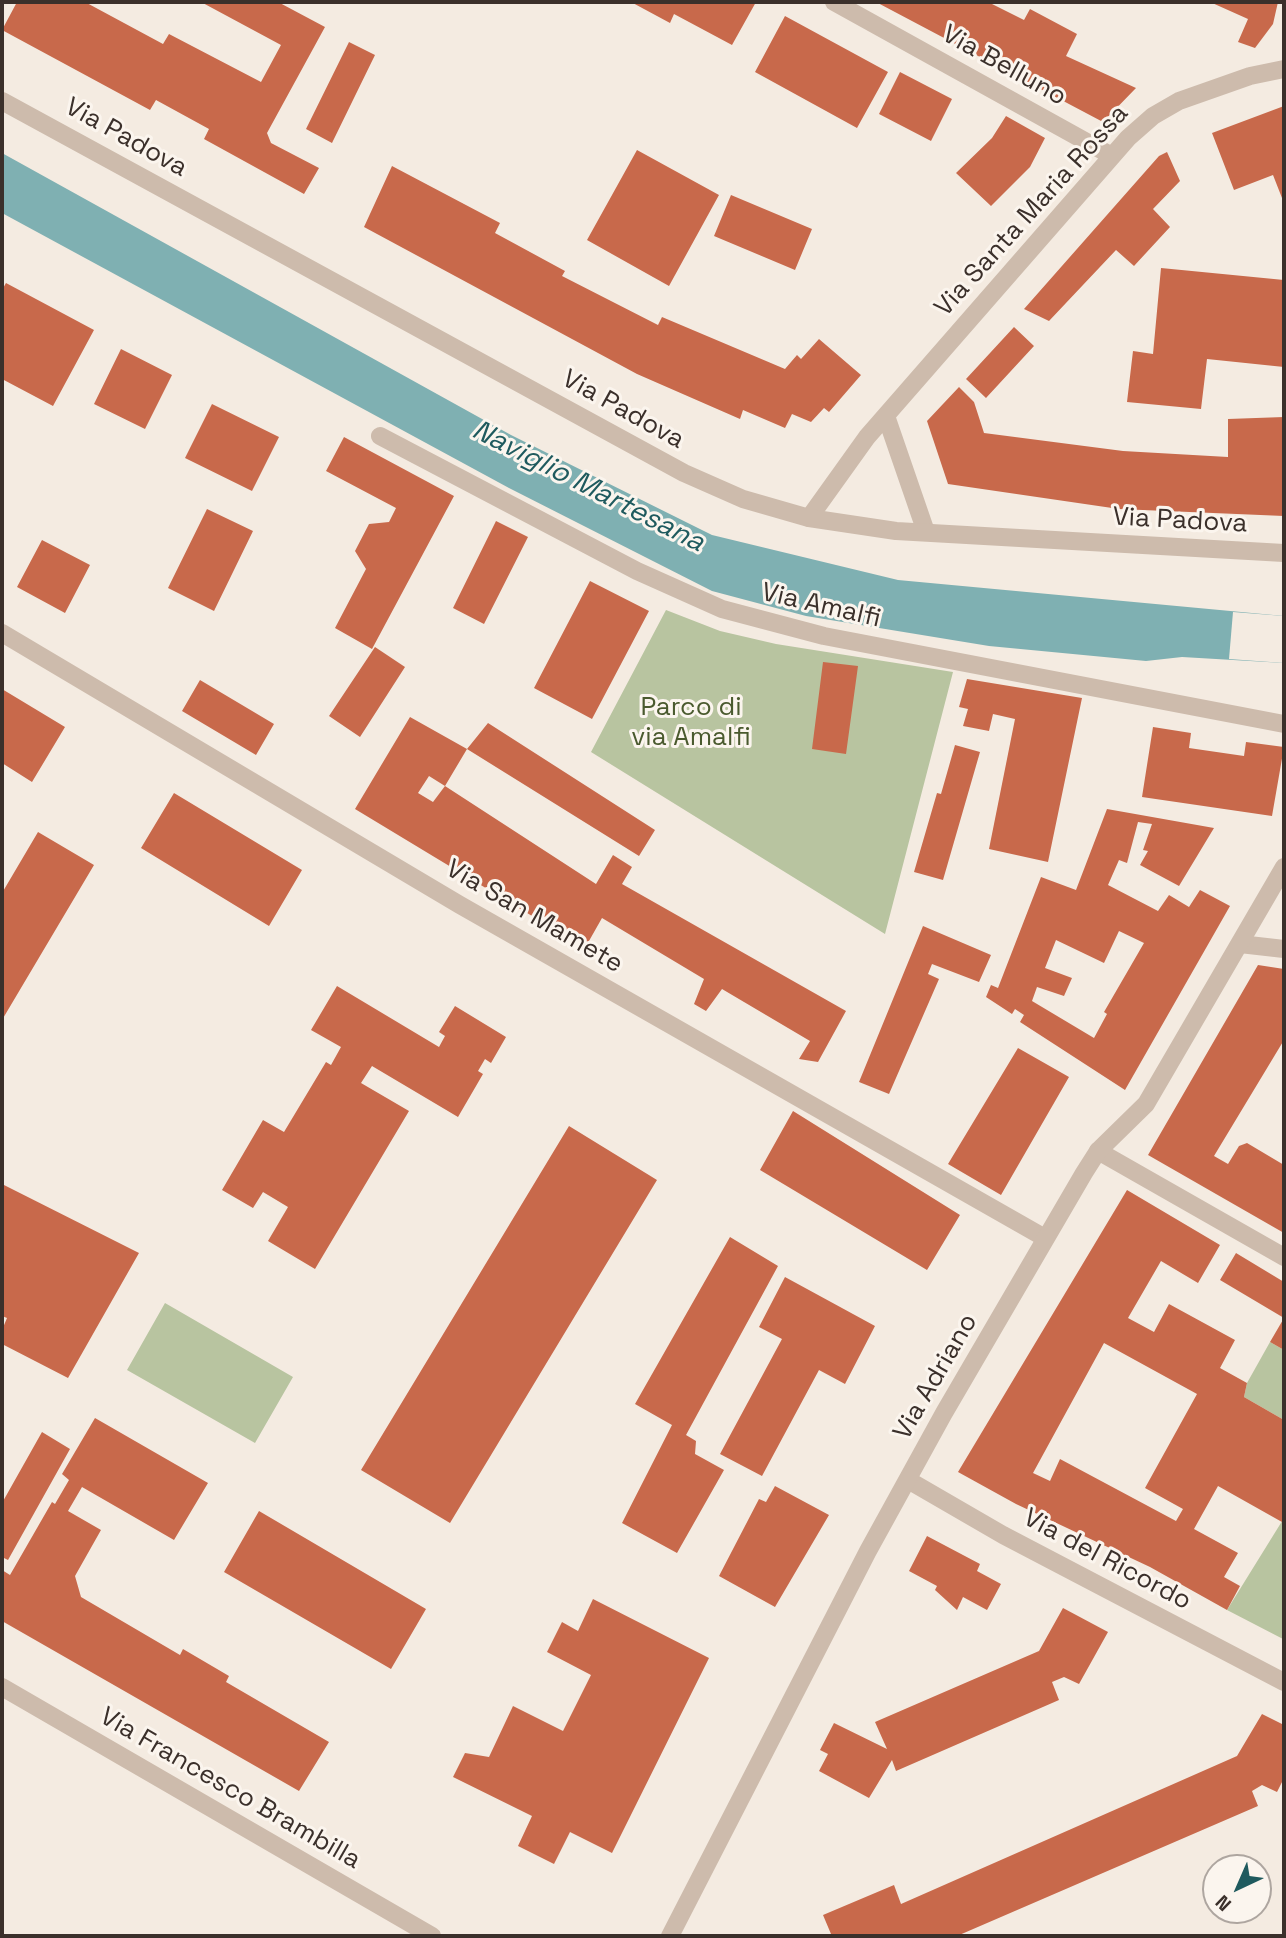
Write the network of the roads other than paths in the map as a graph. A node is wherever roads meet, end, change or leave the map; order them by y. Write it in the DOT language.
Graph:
graph roads {
  1 [pos="834,2"];
  2 [pos="1284,69"];
  3 [pos="2,101"];
  4 [pos="1112,156"];
  5 [pos="886,416"];
  6 [pos="380,436"];
  7 [pos="809,518"];
  8 [pos="926,532"];
  9 [pos="1284,553"];
  10 [pos="2,633"];
  11 [pos="1284,724"];
  12 [pos="1284,867"];
  13 [pos="1240,944"];
  14 [pos="1284,948"];
  15 [pos="1098,1151"];
  16 [pos="1045,1238"];
  17 [pos="1284,1257"];
  18 [pos="908,1480"];
  19 [pos="1284,1682"];
  20 [pos="2,1687"];
  21 [pos="432,1936"];
  22 [pos="670,1936"];
  1 -- 4 [label="street, Via Belluno"];
  2 -- 4 [label="street, Via Santa Maria Rossa"];
  3 -- 7 [label="street, Via Padova"];
  4 -- 5 [label="street, Via Santa Maria Rossa"];
  5 -- 7 [label="street, Via Santa Maria Rossa"];
  5 -- 8 [label="street"];
  6 -- 11 [label="street, Via Amalfi"];
  7 -- 8 [label="street, Via Padova"];
  8 -- 9 [label="street, Via Padova"];
  10 -- 16 [label="street, Via San Mamete"];
  12 -- 13 [label="street, Via Adriano"];
  13 -- 14 [label="street"];
  13 -- 15 [label="street, Via Adriano"];
  15 -- 16 [label="street, Via Adriano"];
  15 -- 17 [label="street"];
  16 -- 18 [label="street, Via Adriano"];
  18 -- 19 [label="street, Via del Ricordo"];
  18 -- 22 [label="street, Via Adriano"];
  20 -- 21 [label="street, Via Francesco Brambilla"];
}
